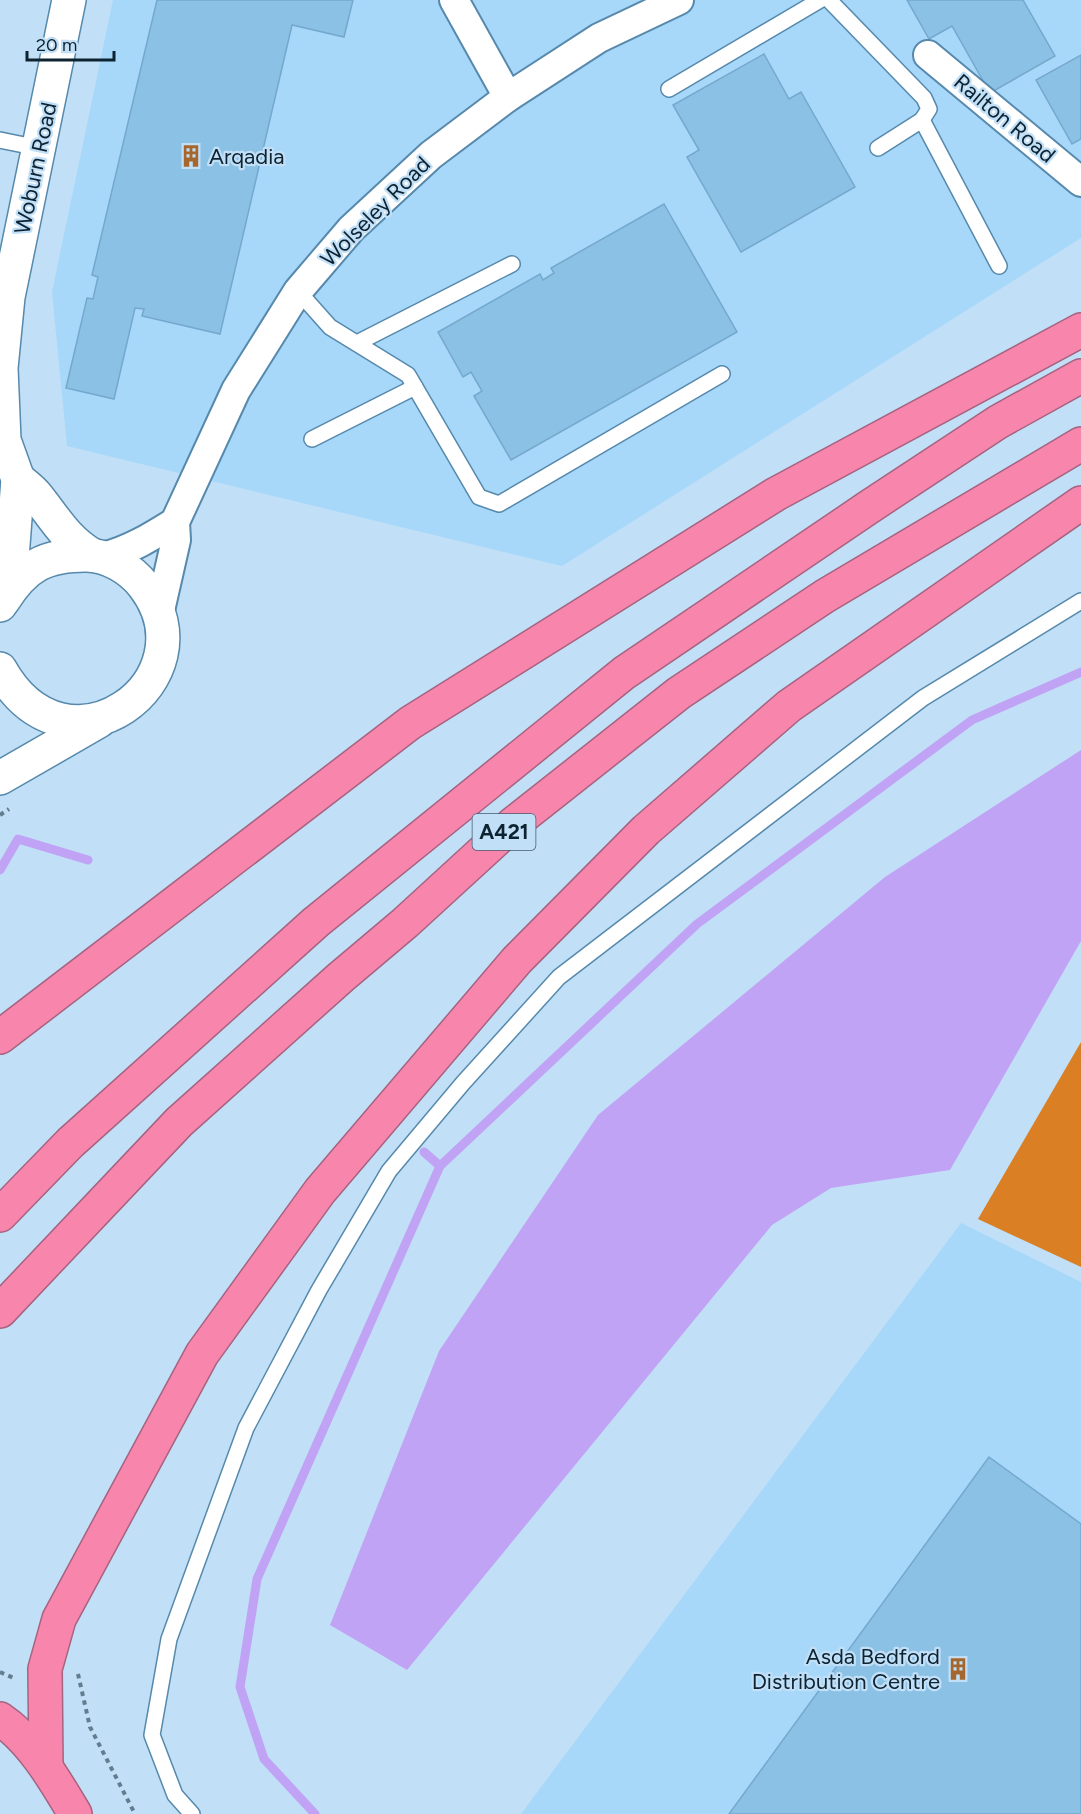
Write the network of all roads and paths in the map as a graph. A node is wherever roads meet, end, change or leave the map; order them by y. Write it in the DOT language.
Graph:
graph roads {
  1 [pos="69,0"];
  2 [pos="454,0"];
  3 [pos="679,0"];
  4 [pos="820,0"];
  5 [pos="829,0"];
  6 [pos="928,55"];
  7 [pos="669,89"];
  8 [pos="508,97"];
  9 [pos="922,120"];
  10 [pos="0,140"];
  11 [pos="39,148"];
  12 [pos="878,148"];
  13 [pos="1081,182"];
  14 [pos="512,264"];
  15 [pos="999,266"];
  16 [pos="298,291"];
  17 [pos="1081,330"];
  18 [pos="357,343"];
  19 [pos="722,374"];
  20 [pos="1081,376"];
  21 [pos="415,387"];
  22 [pos="312,439"];
  23 [pos="1081,444"];
  24 [pos="18,479"];
  25 [pos="1081,503"];
  26 [pos="175,522"];
  27 [pos="97,556"];
  28 [pos="1081,601"];
  29 [pos="0,606"];
  30 [pos="159,615"];
  31 [pos="0,669"];
  32 [pos="0,714"];
  33 [pos="103,718"];
  34 [pos="0,778"];
  35 [pos="0,1037"];
  36 [pos="0,1215"];
  37 [pos="0,1311"];
  38 [pos="0,1719"];
  39 [pos="46,1766"];
  40 [pos="75,1814"];
  41 [pos="192,1814"];
  1 -- 11 [label="main road, Woburn Road"];
  2 -- 8 [label="street"];
  3 -- 8 [label="street, Wolseley Road"];
  4 -- 7 [label="lane"];
  5 -- 9 [label="lane"];
  6 -- 13 [label="street, Railton Road"];
  8 -- 16 [label="street, Wolseley Road"];
  9 -- 12 [label="lane"];
  9 -- 15 [label="lane"];
  10 -- 11 [label="lane"];
  11 -- 24 [label="main road, Woburn Road"];
  14 -- 18 [label="lane"];
  16 -- 18 [label="lane"];
  16 -- 26 [label="street, Wolseley Road"];
  17 -- 35 [label="highway"];
  18 -- 21 [label="lane"];
  19 -- 21 [label="lane"];
  20 -- 36 [label="highway, A421"];
  21 -- 22 [label="lane"];
  23 -- 37 [label="highway, A421"];
  24 -- 27 [label="main road, Woburn Road"];
  24 -- 29 [label="main road, Woburn Road"];
  25 -- 39 [label="highway"];
  26 -- 27 [label="street"];
  26 -- 30 [label="street, Wolseley Road"];
  27 -- 29 [label="main road"];
  27 -- 30 [label="main road, Woburn Road"];
  28 -- 41 [label="lane"];
  30 -- 33 [label="main road"];
  31 -- 32 [label="main road"];
  31 -- 33 [label="main road"];
  33 -- 34 [label="main road"];
  38 -- 39 [label="highway"];
  39 -- 40 [label="highway"];
}
